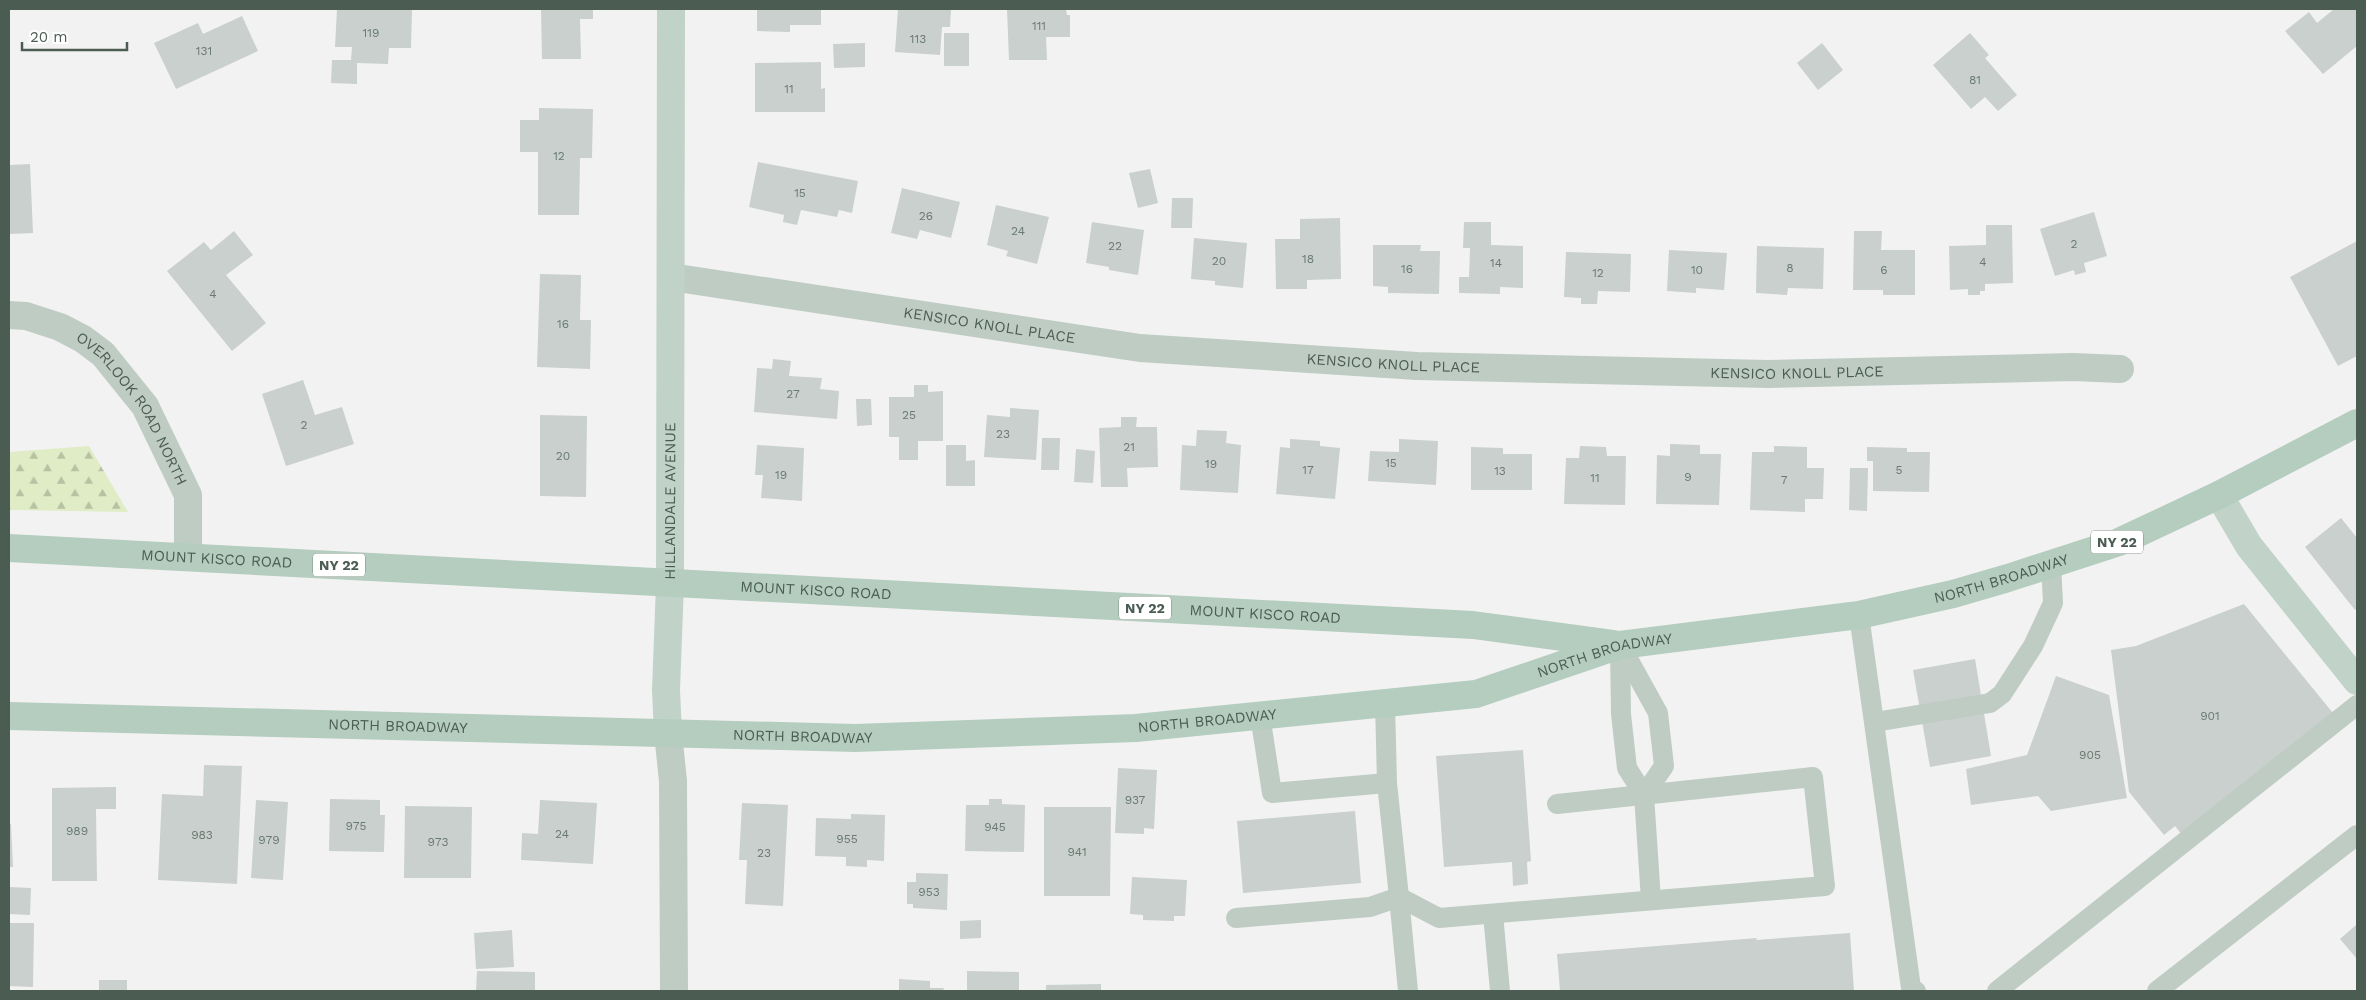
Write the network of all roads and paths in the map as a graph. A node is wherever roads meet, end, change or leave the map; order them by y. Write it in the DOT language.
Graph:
graph roads {
  1 [pos="671,9"];
  2 [pos="671,278"];
  3 [pos="9,315"];
  4 [pos="2120,369"];
  5 [pos="2357,423"];
  6 [pos="2219,495"];
  7 [pos="9,548"];
  8 [pos="188,556"];
  9 [pos="2051,564"];
  10 [pos="670,584"];
  11 [pos="1859,615"];
  12 [pos="1620,645"];
  13 [pos="2357,681"];
  14 [pos="1385,703"];
  15 [pos="2357,705"];
  16 [pos="1260,715"];
  17 [pos="9,716"];
  18 [pos="1875,722"];
  19 [pos="668,733"];
  20 [pos="1387,783"];
  21 [pos="1644,795"];
  22 [pos="1558,804"];
  23 [pos="2357,835"];
  24 [pos="1399,897"];
  25 [pos="1650,900"];
  26 [pos="1494,914"];
  27 [pos="1236,918"];
  28 [pos="674,991"];
  29 [pos="1408,991"];
  30 [pos="1500,991"];
  31 [pos="1916,991"];
  32 [pos="1997,991"];
  33 [pos="2157,991"];
  1 -- 2 [label="street, HILLANDALE AVENUE"];
  2 -- 4 [label="street, KENSICO KNOLL PLACE"];
  2 -- 10 [label="street, HILLANDALE AVENUE"];
  3 -- 8 [label="street, OVERLOOK ROAD NORTH"];
  5 -- 6 [label="main road, NORTH BROADWAY / NY 22"];
  6 -- 9 [label="main road, NORTH BROADWAY / NY 22"];
  6 -- 13 [label="street"];
  7 -- 8 [label="main road, MOUNT KISCO ROAD / NY 22"];
  8 -- 10 [label="main road, MOUNT KISCO ROAD / NY 22"];
  9 -- 11 [label="main road, NORTH BROADWAY / NY 22"];
  9 -- 18 [label="lane"];
  10 -- 12 [label="main road, MOUNT KISCO ROAD / NY 22"];
  10 -- 19 [label="street, HILLANDALE AVENUE"];
  11 -- 12 [label="main road, NORTH BROADWAY / NY 22"];
  11 -- 18 [label="lane"];
  12 -- 14 [label="main road, NORTH BROADWAY"];
  12 -- 21 [label="lane"];
  12 -- 21 [label="lane"];
  14 -- 16 [label="main road, NORTH BROADWAY"];
  14 -- 20 [label="lane"];
  15 -- 32 [label="lane"];
  16 -- 19 [label="main road, NORTH BROADWAY"];
  16 -- 20 [label="lane"];
  17 -- 19 [label="main road, NORTH BROADWAY"];
  18 -- 31 [label="lane"];
  19 -- 28 [label="street, HILLANDALE AVENUE"];
  20 -- 24 [label="lane"];
  21 -- 22 [label="lane"];
  21 -- 25 [label="lane"];
  21 -- 25 [label="lane"];
  23 -- 33 [label="lane"];
  24 -- 26 [label="lane"];
  24 -- 27 [label="lane"];
  24 -- 29 [label="lane"];
  25 -- 26 [label="lane"];
  26 -- 30 [label="lane"];
}
